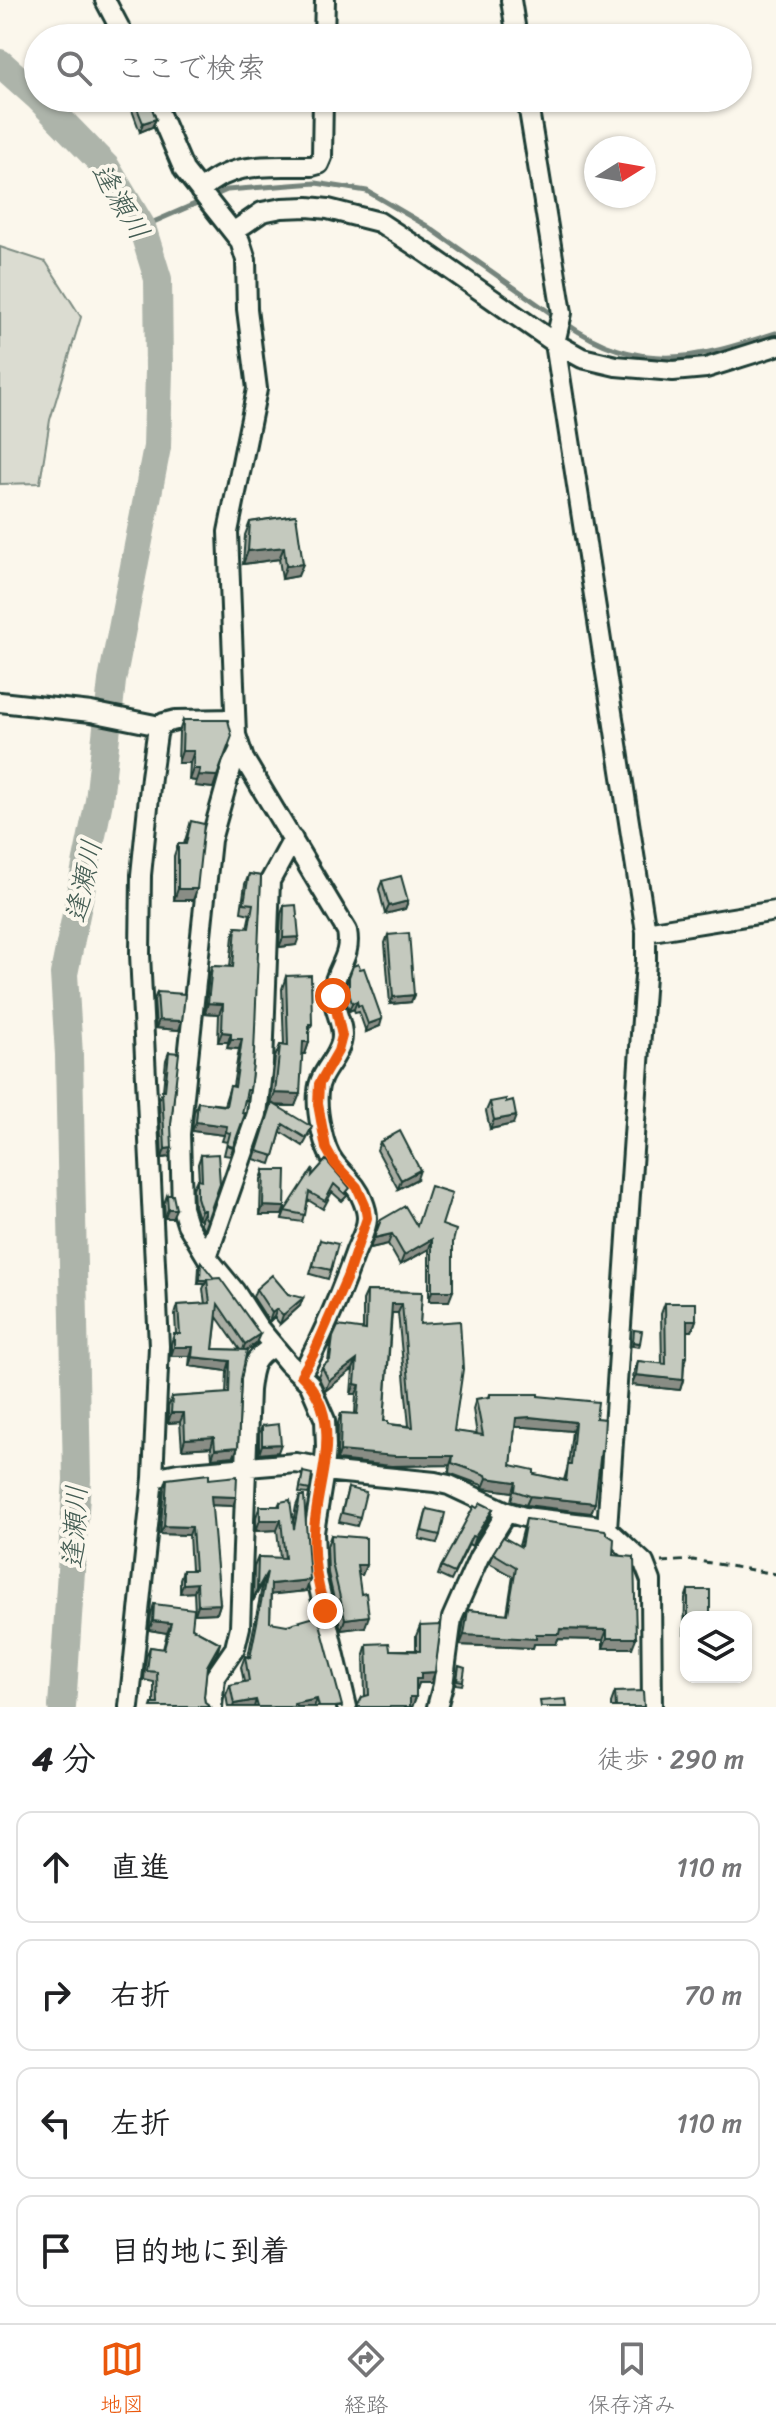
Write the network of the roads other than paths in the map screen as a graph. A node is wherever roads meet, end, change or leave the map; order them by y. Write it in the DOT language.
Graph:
graph roads {
  1 [pos="105,0"];
  2 [pos="325,0"];
  3 [pos="511,0"];
  4 [pos="118,24"];
  5 [pos="324,24"];
  6 [pos="515,24"];
  7 [pos="159,112"];
  8 [pos="323,112"];
  9 [pos="529,112"];
  10 [pos="202,193"];
  11 [pos="233,232"];
  12 [pos="558,329"];
  13 [pos="776,346"];
  14 [pos="0,702"];
  15 [pos="235,719"];
  16 [pos="154,725"];
  17 [pos="240,749"];
  18 [pos="293,839"];
  19 [pos="776,911"];
  20 [pos="646,932"];
  21 [pos="179,1160"];
  22 [pos="148,1163"];
  23 [pos="207,1257"];
  24 [pos="274,1346"];
  25 [pos="301,1375"];
  26 [pos="247,1467"];
  27 [pos="324,1471"];
  28 [pos="153,1478"];
  29 [pos="507,1512"];
  30 [pos="607,1529"];
  31 [pos="129,1707"];
  32 [pos="212,1707"];
  33 [pos="347,1707"];
  34 [pos="437,1707"];
  35 [pos="652,1707"];
  1 -- 4 [label="street"];
  2 -- 5 [label="street"];
  3 -- 6 [label="street"];
  7 -- 10 [label="street"];
  8 -- 10 [label="street"];
  9 -- 12 [label="street"];
  10 -- 11 [label="street"];
  11 -- 12 [label="street"];
  11 -- 15 [label="street"];
  12 -- 13 [label="street"];
  12 -- 20 [label="street"];
  14 -- 16 [label="street"];
  15 -- 16 [label="street"];
  15 -- 17 [label="street"];
  16 -- 22 [label="street"];
  17 -- 18 [label="street"];
  17 -- 21 [label="street"];
  18 -- 23 [label="street"];
  18 -- 25 [label="street"];
  19 -- 20 [label="street"];
  20 -- 30 [label="street"];
  21 -- 22 [label="street"];
  21 -- 23 [label="street"];
  22 -- 28 [label="street"];
  23 -- 24 [label="street"];
  24 -- 25 [label="street"];
  24 -- 26 [label="street"];
  25 -- 27 [label="street"];
  26 -- 27 [label="street"];
  26 -- 28 [label="street"];
  26 -- 32 [label="street"];
  27 -- 29 [label="street"];
  27 -- 33 [label="street"];
  28 -- 31 [label="street"];
  29 -- 30 [label="street"];
  29 -- 34 [label="street"];
  30 -- 35 [label="street"];
}
